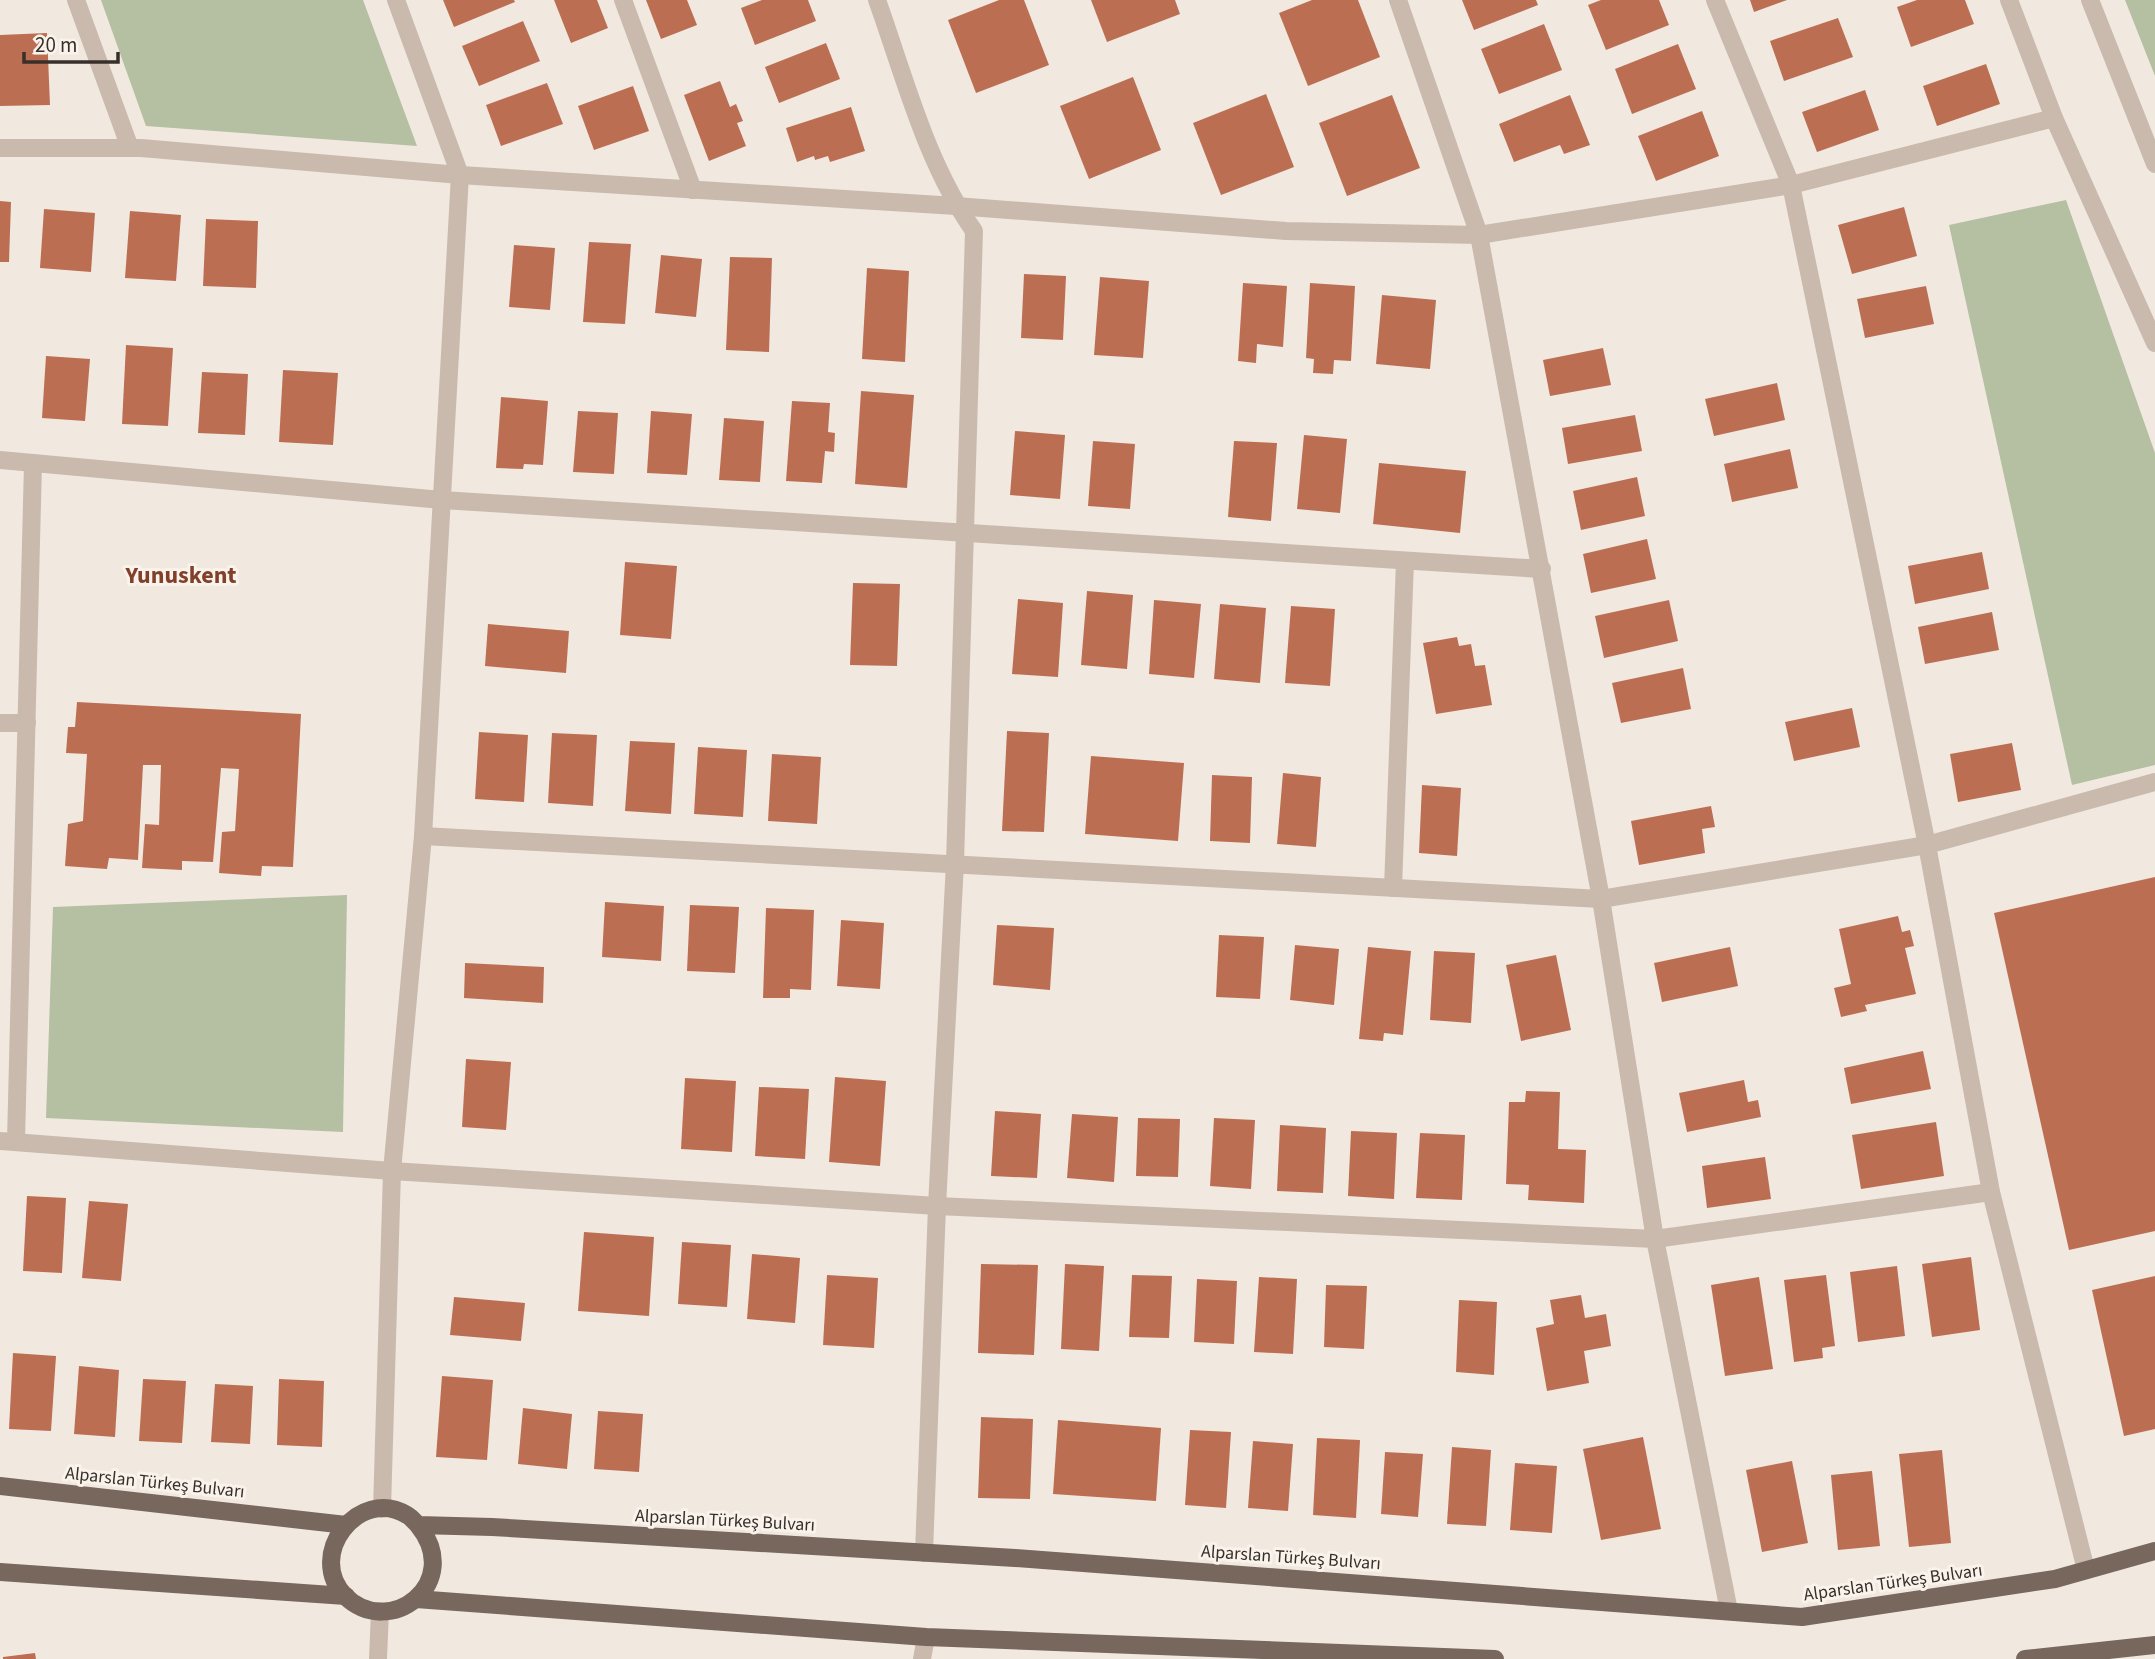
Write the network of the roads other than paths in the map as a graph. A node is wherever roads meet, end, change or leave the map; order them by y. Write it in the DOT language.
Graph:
graph roads {
  1 [pos="76,0"];
  2 [pos="396,0"];
  3 [pos="623,0"];
  4 [pos="877,0"];
  5 [pos="1398,0"];
  6 [pos="1715,0"];
  7 [pos="2009,0"];
  8 [pos="2090,0"];
  9 [pos="2054,118"];
  10 [pos="0,148"];
  11 [pos="130,148"];
  12 [pos="2155,164"];
  13 [pos="460,176"];
  14 [pos="1791,185"];
  15 [pos="693,190"];
  16 [pos="956,206"];
  17 [pos="1479,235"];
  18 [pos="2155,344"];
  19 [pos="0,460"];
  20 [pos="33,463"];
  21 [pos="442,500"];
  22 [pos="965,534"];
  23 [pos="1405,561"];
  24 [pos="1542,569"];
  25 [pos="0,723"];
  26 [pos="27,723"];
  27 [pos="2155,782"];
  28 [pos="423,836"];
  29 [pos="1927,845"];
  30 [pos="955,863"];
  31 [pos="1393,888"];
  32 [pos="1601,899"];
  33 [pos="8,1141"];
  34 [pos="392,1171"];
  35 [pos="1991,1192"];
  36 [pos="937,1206"];
  37 [pos="1655,1239"];
  38 [pos="0,1486"];
  39 [pos="382,1509"];
  40 [pos="346,1525"];
  41 [pos="418,1525"];
  42 [pos="2155,1551"];
  43 [pos="924,1553"];
  44 [pos="2086,1570"];
  45 [pos="0,1572"];
  46 [pos="346,1596"];
  47 [pos="416,1599"];
  48 [pos="380,1611"];
  49 [pos="1730,1611"];
  50 [pos="926,1637"];
  51 [pos="2155,1645"];
  52 [pos="2092,1655"];
  53 [pos="379,1659"];
  54 [pos="922,1659"];
  55 [pos="1472,1659"];
  56 [pos="1494,1659"];
  57 [pos="2025,1659"];
  1 -- 11 [label="street"];
  2 -- 13 [label="street"];
  3 -- 15 [label="street"];
  4 -- 16 [label="street"];
  5 -- 17 [label="street"];
  6 -- 14 [label="street"];
  7 -- 9 [label="street"];
  8 -- 12 [label="street"];
  9 -- 14 [label="street"];
  9 -- 18 [label="street"];
  10 -- 11 [label="street"];
  11 -- 13 [label="street"];
  13 -- 15 [label="street"];
  13 -- 21 [label="street"];
  14 -- 17 [label="street"];
  14 -- 29 [label="street"];
  15 -- 16 [label="street"];
  16 -- 17 [label="street"];
  16 -- 22 [label="street"];
  17 -- 24 [label="street"];
  19 -- 20 [label="street"];
  20 -- 21 [label="street"];
  20 -- 26 [label="street"];
  21 -- 22 [label="street"];
  21 -- 28 [label="street"];
  22 -- 23 [label="street"];
  22 -- 30 [label="street"];
  23 -- 24 [label="street"];
  23 -- 31 [label="street"];
  24 -- 32 [label="street"];
  25 -- 26 [label="street"];
  26 -- 33 [label="street"];
  27 -- 29 [label="street"];
  28 -- 30 [label="street"];
  28 -- 34 [label="street"];
  29 -- 32 [label="street"];
  29 -- 35 [label="street"];
  30 -- 31 [label="street"];
  30 -- 36 [label="street"];
  31 -- 32 [label="street"];
  32 -- 37 [label="street"];
  33 -- 34 [label="street"];
  34 -- 36 [label="street"];
  34 -- 39 [label="street"];
  35 -- 37 [label="street"];
  35 -- 44 [label="street"];
  36 -- 37 [label="street"];
  36 -- 43 [label="street"];
  37 -- 49 [label="street"];
  38 -- 40 [label="main road, Alparslan Türkeş Bulvarı"];
  39 -- 40 [label="main road"];
  39 -- 41 [label="main road, Alparslan Türkeş Bulvarı"];
  40 -- 46 [label="main road"];
  41 -- 43 [label="main road, Alparslan Türkeş Bulvarı"];
  41 -- 47 [label="main road"];
  42 -- 44 [label="main road, Alparslan Türkeş Bulvarı"];
  43 -- 49 [label="main road, Alparslan Türkeş Bulvarı"];
  44 -- 49 [label="main road, Alparslan Türkeş Bulvarı"];
  45 -- 46 [label="main road"];
  46 -- 48 [label="main road"];
  47 -- 48 [label="main road"];
  47 -- 50 [label="main road"];
  48 -- 53 [label="street"];
  50 -- 54 [label="street"];
  50 -- 55 [label="main road"];
  51 -- 52 [label="main road"];
  52 -- 57 [label="main road"];
  55 -- 56 [label="main road"];
}
